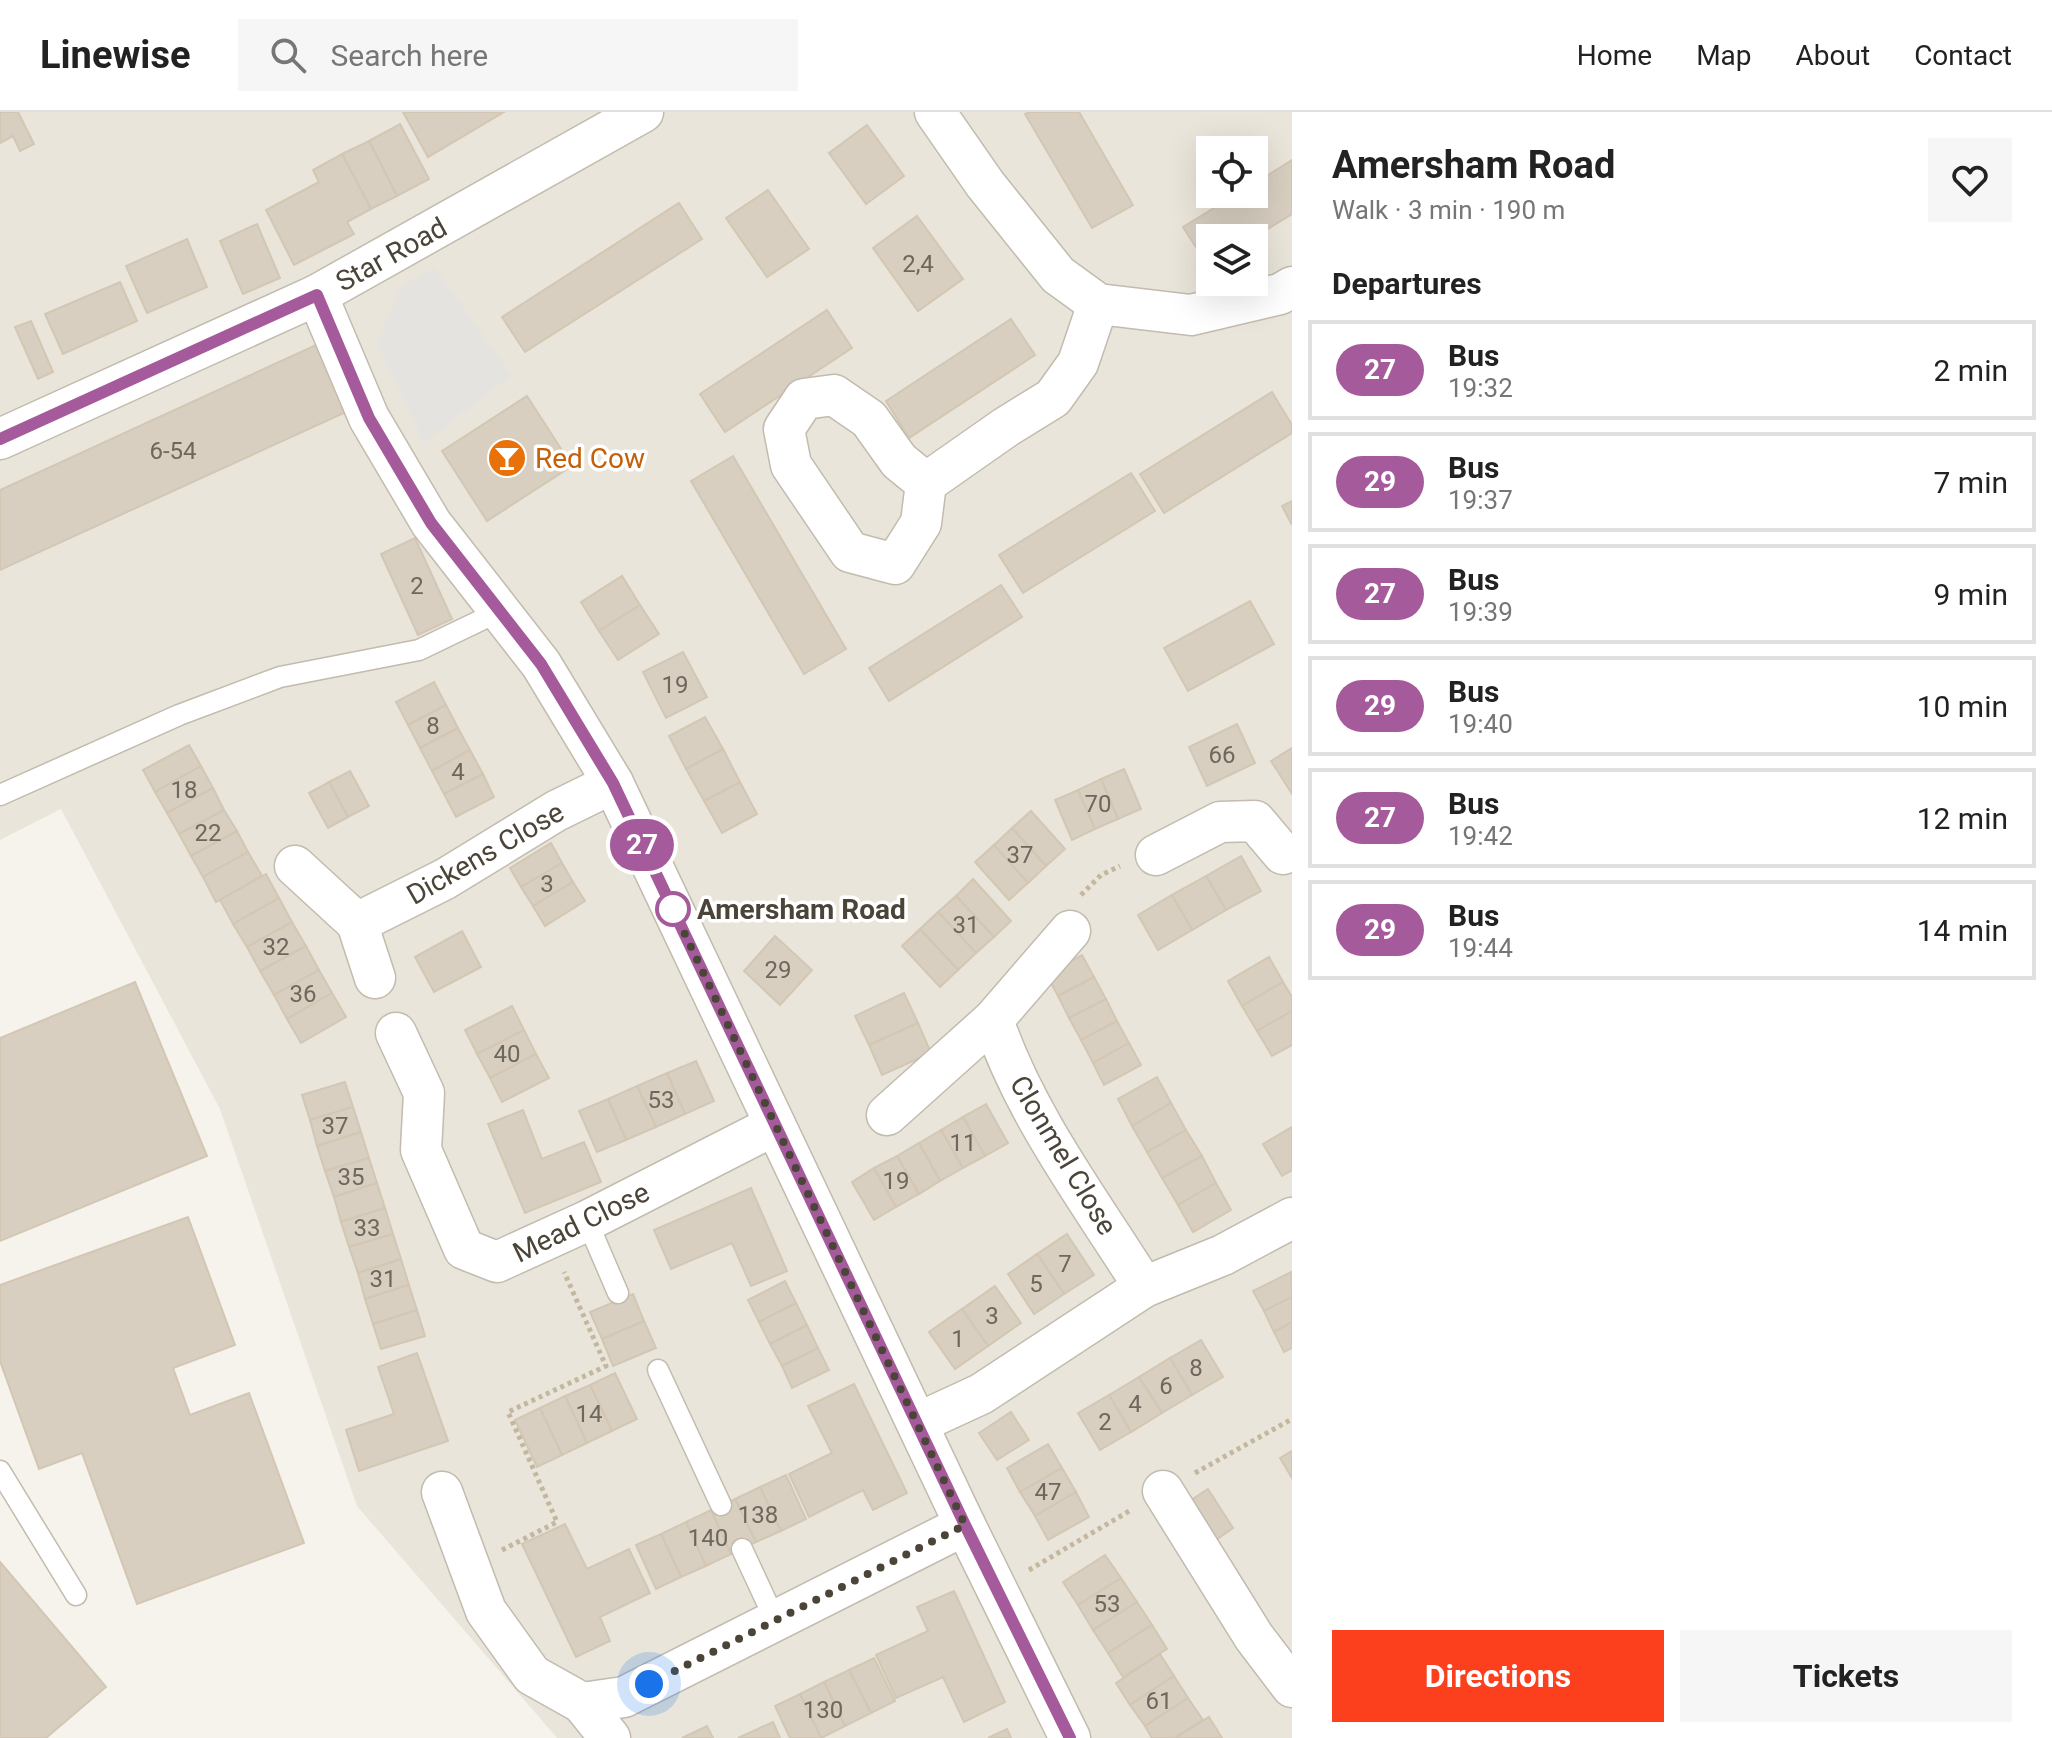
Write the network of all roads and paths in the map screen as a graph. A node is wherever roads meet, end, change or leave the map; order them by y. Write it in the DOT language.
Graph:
graph roads {
  1 [pos="643,112"];
  2 [pos="935,112"];
  3 [pos="1292,287"];
  4 [pos="317,295"];
  5 [pos="1098,304"];
  6 [pos="0,439"];
  7 [pos="926,483"];
  8 [pos="500,611"];
  9 [pos="613,783"];
  10 [pos="0,795"];
  11 [pos="1156,855"];
  12 [pos="1289,858"];
  13 [pos="295,866"];
  14 [pos="357,923"];
  15 [pos="1070,931"];
  16 [pos="375,978"];
  17 [pos="993,1020"];
  18 [pos="396,1033"];
  19 [pos="887,1115"];
  20 [pos="775,1125"];
  21 [pos="1292,1218"];
  22 [pos="587,1221"];
  23 [pos="549,1239"];
  24 [pos="1144,1287"];
  25 [pos="618,1293"];
  26 [pos="658,1370"];
  27 [pos="918,1423"];
  28 [pos="0,1471"];
  29 [pos="1163,1491"];
  30 [pos="442,1492"];
  31 [pos="721,1505"];
  32 [pos="965,1525"];
  33 [pos="742,1549"];
  34 [pos="470,1567"];
  35 [pos="76,1595"];
  36 [pos="775,1620"];
  37 [pos="1292,1687"];
  38 [pos="582,1703"];
  39 [pos="610,1738"];
  40 [pos="1070,1738"];
  1 -- 4 [label="street, Star Road"];
  2 -- 5 [label="street"];
  3 -- 5 [label="street"];
  4 -- 6 [label="street, Star Road"];
  4 -- 8 [label="street"];
  5 -- 7 [label="street"];
  8 -- 9 [label="street"];
  8 -- 10 [label="lane"];
  9 -- 14 [label="street, Dickens Close"];
  9 -- 20 [label="street"];
  11 -- 12 [label="street"];
  11 -- 15 [label="path"];
  13 -- 14 [label="street"];
  14 -- 16 [label="street"];
  15 -- 17 [label="street"];
  17 -- 19 [label="street"];
  17 -- 24 [label="street, Clonmel Close"];
  18 -- 23 [label="street, Mead Close"];
  20 -- 22 [label="street, Mead Close"];
  20 -- 27 [label="street"];
  21 -- 24 [label="street"];
  22 -- 23 [label="street, Mead Close"];
  22 -- 25 [label="lane"];
  23 -- 34 [label="path"];
  24 -- 27 [label="street"];
  26 -- 31 [label="lane"];
  27 -- 32 [label="street"];
  28 -- 35 [label="lane"];
  29 -- 37 [label="street"];
  30 -- 34 [label="street"];
  32 -- 36 [label="street"];
  32 -- 40 [label="street"];
  33 -- 36 [label="lane"];
  34 -- 38 [label="street"];
  36 -- 38 [label="street"];
  38 -- 39 [label="street"];
}
